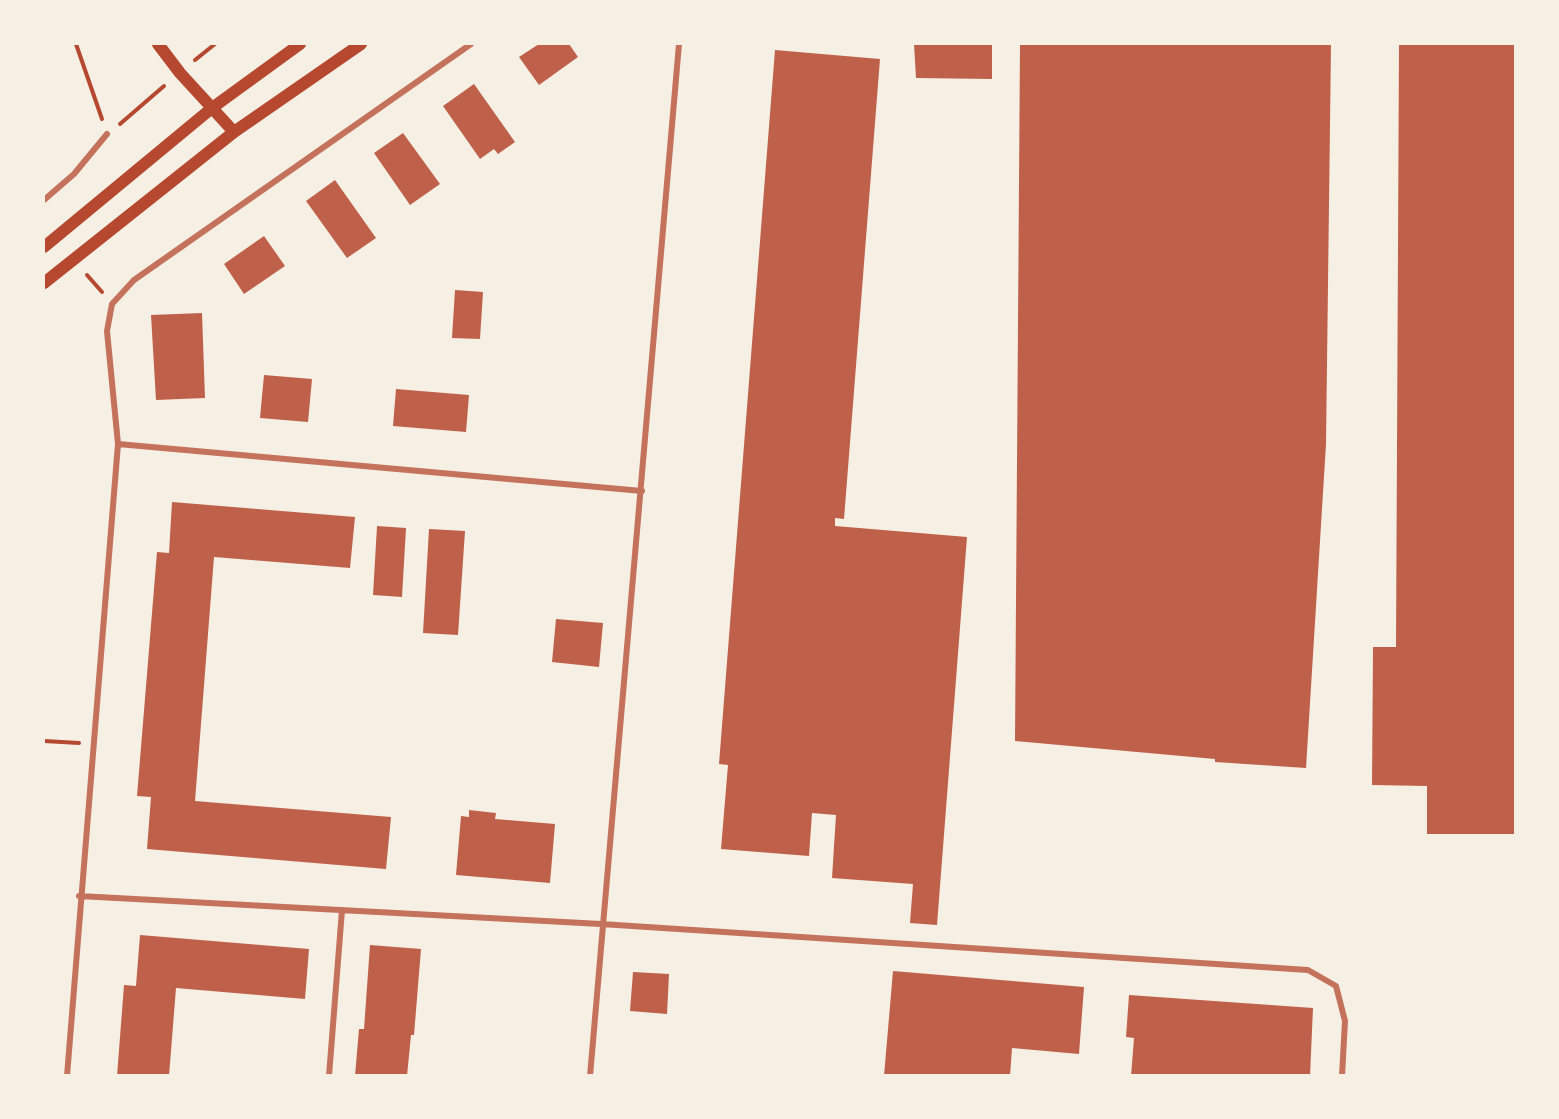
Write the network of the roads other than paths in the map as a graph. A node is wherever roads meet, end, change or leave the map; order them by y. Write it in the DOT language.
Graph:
graph roads {
  1 [pos="158,44"];
  2 [pos="300,44"];
  3 [pos="361,44"];
  4 [pos="471,44"];
  5 [pos="679,44"];
  6 [pos="212,108"];
  7 [pos="234,132"];
  8 [pos="107,134"];
  9 [pos="44,200"];
  10 [pos="44,247"];
  11 [pos="44,283"];
  12 [pos="118,444"];
  13 [pos="642,491"];
  14 [pos="79,896"];
  15 [pos="342,910"];
  16 [pos="601,924"];
  17 [pos="67,1076"];
  18 [pos="329,1076"];
  19 [pos="590,1076"];
  20 [pos="1342,1076"];
  1 -- 6 [label="main road"];
  2 -- 6 [label="main road"];
  3 -- 7 [label="main road"];
  4 -- 12 [label="street"];
  5 -- 13 [label="street"];
  6 -- 7 [label="main road"];
  6 -- 10 [label="main road"];
  7 -- 11 [label="main road"];
  8 -- 9 [label="street"];
  12 -- 13 [label="street"];
  12 -- 14 [label="street"];
  13 -- 16 [label="street"];
  14 -- 15 [label="street"];
  14 -- 17 [label="street"];
  15 -- 16 [label="street"];
  15 -- 18 [label="street"];
  16 -- 19 [label="street"];
  16 -- 20 [label="street"];
}
